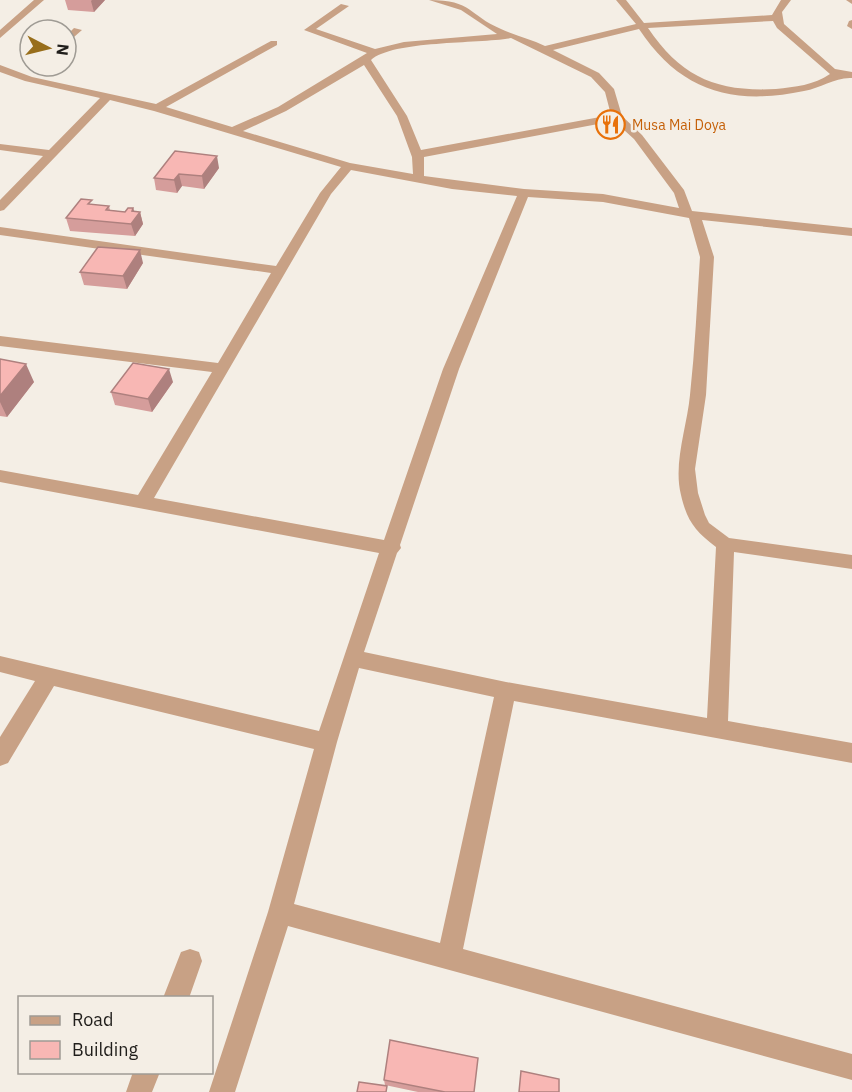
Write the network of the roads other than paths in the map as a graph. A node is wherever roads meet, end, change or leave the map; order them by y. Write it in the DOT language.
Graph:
graph roads {
  1 [pos="39,0"];
  2 [pos="434,0"];
  3 [pos="621,0"];
  4 [pos="786,0"];
  5 [pos="455,1"];
  6 [pos="344,6"];
  7 [pos="777,18"];
  8 [pos="641,26"];
  9 [pos="0,35"];
  10 [pos="513,36"];
  11 [pos="274,43"];
  12 [pos="544,49"];
  13 [pos="370,56"];
  14 [pos="0,68"];
  15 [pos="837,74"];
  16 [pos="18,75"];
  17 [pos="852,75"];
  18 [pos="18,76"];
  19 [pos="0,77"];
  20 [pos="30,78"];
  21 [pos="108,96"];
  22 [pos="158,108"];
  23 [pos="617,117"];
  24 [pos="235,130"];
  25 [pos="0,147"];
  26 [pos="53,154"];
  27 [pos="419,154"];
  28 [pos="348,166"];
  29 [pos="418,178"];
  30 [pos="524,193"];
  31 [pos="0,207"];
  32 [pos="690,214"];
  33 [pos="0,231"];
  34 [pos="852,232"];
  35 [pos="279,270"];
  36 [pos="0,341"];
  37 [pos="222,368"];
  38 [pos="0,476"];
  39 [pos="143,502"];
  40 [pos="725,544"];
  41 [pos="392,548"];
  42 [pos="852,562"];
  43 [pos="352,658"];
  44 [pos="0,664"];
  45 [pos="48,676"];
  46 [pos="506,691"];
  47 [pos="717,729"];
  48 [pos="326,742"];
  49 [pos="852,753"];
  50 [pos="0,756"];
  51 [pos="280,912"];
  52 [pos="449,958"];
  53 [pos="190,961"];
  54 [pos="177,996"];
  55 [pos="852,1067"];
  56 [pos="146,1074"];
  57 [pos="139,1092"];
  58 [pos="222,1092"];
  1 -- 9 [label="street"];
  2 -- 5 [label="street"];
  3 -- 8 [label="street"];
  4 -- 7 [label="street"];
  5 -- 10 [label="street"];
  6 -- 13 [label="street"];
  7 -- 8 [label="street"];
  7 -- 15 [label="street"];
  8 -- 12 [label="street"];
  8 -- 15 [label="street"];
  10 -- 12 [label="street"];
  10 -- 13 [label="street"];
  11 -- 22 [label="street"];
  12 -- 23 [label="street"];
  13 -- 24 [label="street"];
  13 -- 27 [label="street"];
  14 -- 16 [label="street"];
  15 -- 17 [label="street"];
  18 -- 19 [label="street"];
  20 -- 21 [label="street"];
  21 -- 22 [label="street"];
  21 -- 26 [label="street"];
  22 -- 24 [label="street"];
  23 -- 27 [label="street"];
  23 -- 32 [label="street"];
  24 -- 28 [label="street"];
  25 -- 26 [label="street"];
  26 -- 31 [label="street"];
  27 -- 29 [label="street"];
  28 -- 29 [label="street"];
  28 -- 35 [label="street"];
  29 -- 30 [label="street"];
  30 -- 32 [label="street"];
  30 -- 41 [label="street"];
  32 -- 34 [label="street"];
  32 -- 40 [label="street"];
  33 -- 35 [label="street"];
  35 -- 37 [label="street"];
  36 -- 37 [label="street"];
  37 -- 39 [label="street"];
  38 -- 39 [label="street"];
  39 -- 41 [label="street"];
  40 -- 42 [label="street"];
  40 -- 47 [label="street"];
  41 -- 43 [label="street"];
  43 -- 46 [label="street"];
  43 -- 48 [label="street"];
  44 -- 45 [label="street"];
  45 -- 48 [label="street"];
  45 -- 50 [label="street"];
  46 -- 47 [label="street"];
  46 -- 52 [label="street"];
  47 -- 49 [label="street"];
  48 -- 51 [label="street"];
  51 -- 52 [label="street"];
  51 -- 58 [label="street"];
  52 -- 55 [label="street"];
  53 -- 54 [label="street"];
  56 -- 57 [label="street"];
}
